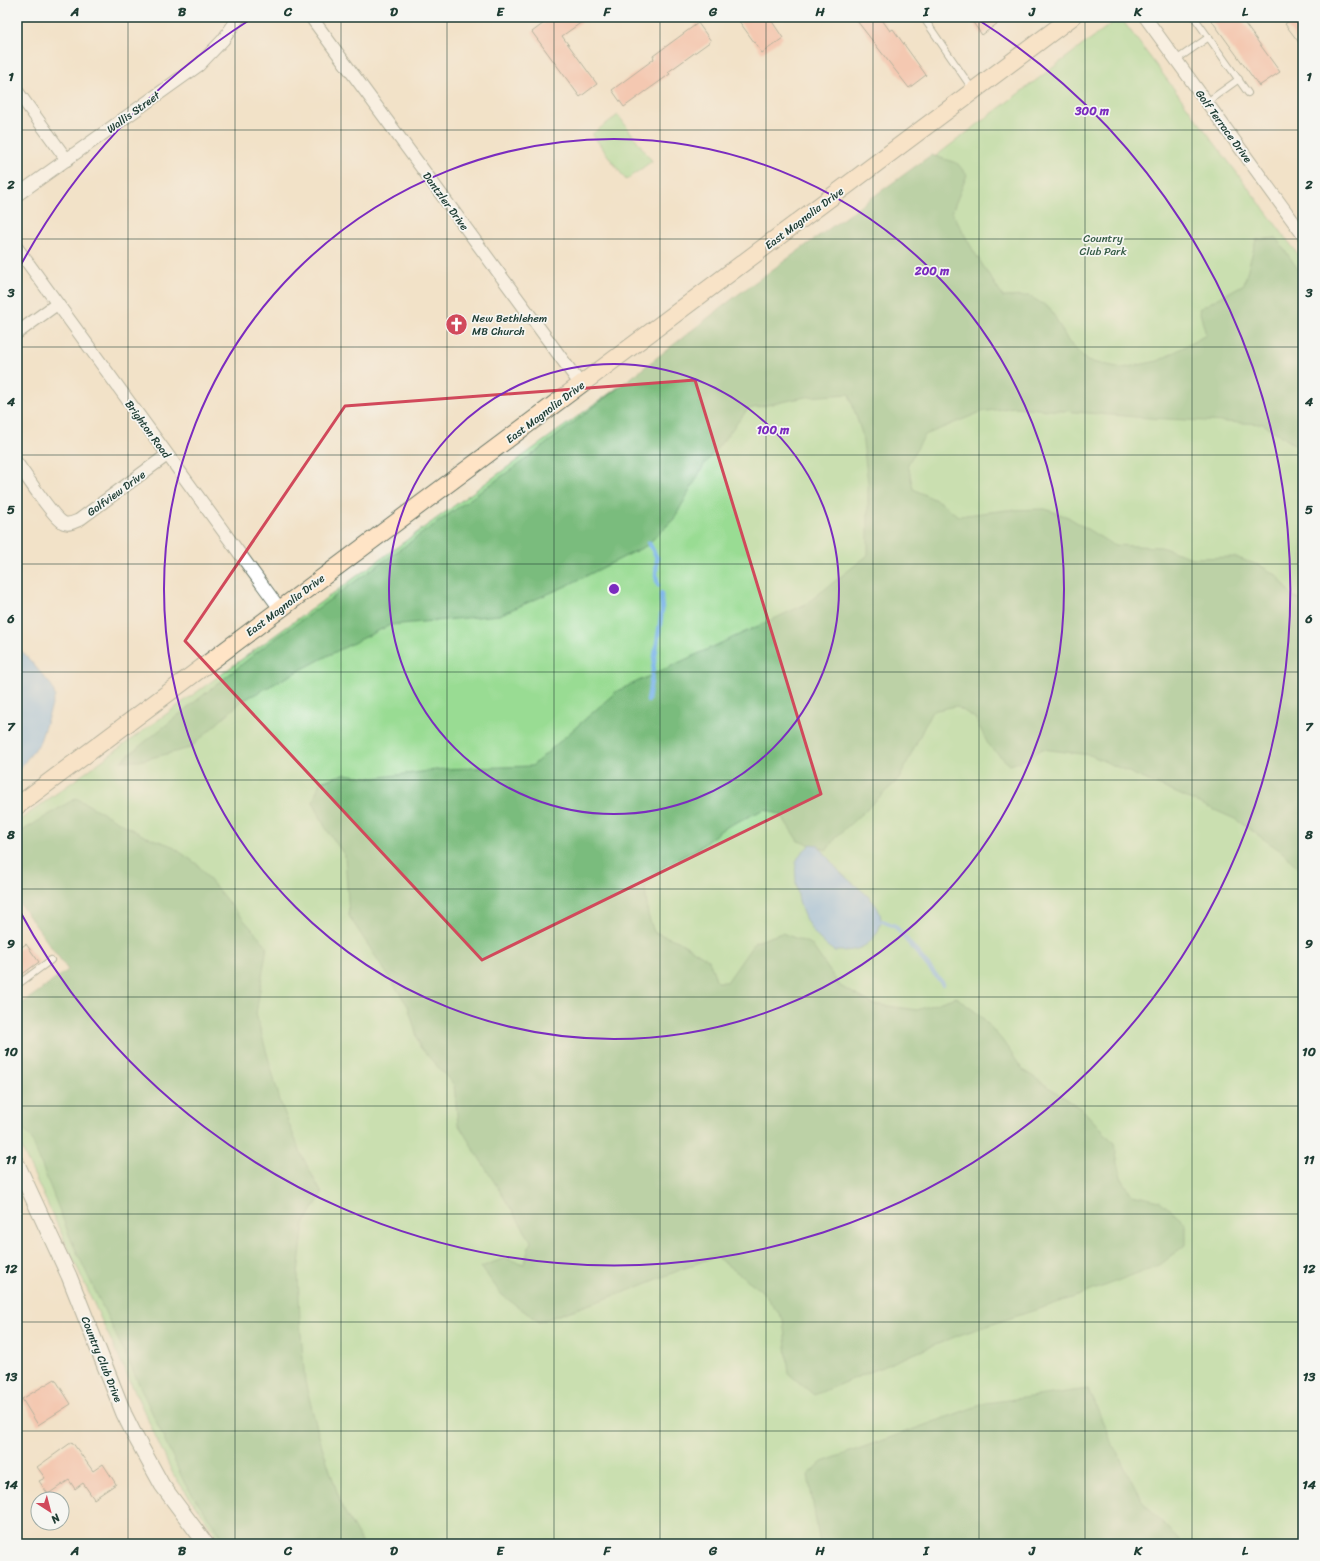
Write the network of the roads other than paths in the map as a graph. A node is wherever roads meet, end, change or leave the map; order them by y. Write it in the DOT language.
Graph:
graph roads {
  1 [pos="239,17"];
  2 [pos="311,17"];
  3 [pos="922,17"];
  4 [pos="1072,17"];
  5 [pos="1194,17"];
  6 [pos="1150,19"];
  7 [pos="1209,37"];
  8 [pos="1176,60"];
  9 [pos="1239,79"];
  10 [pos="17,91"];
  11 [pos="974,91"];
  12 [pos="1248,93"];
  13 [pos="1207,102"];
  14 [pos="67,160"];
  15 [pos="17,195"];
  16 [pos="1303,235"];
  17 [pos="17,248"];
  18 [pos="57,304"];
  19 [pos="17,333"];
  20 [pos="581,385"];
  21 [pos="167,455"];
  22 [pos="17,463"];
  23 [pos="280,609"];
  24 [pos="17,806"];
  25 [pos="51,960"];
  26 [pos="17,985"];
  27 [pos="17,1164"];
  28 [pos="206,1544"];
  1 -- 14 [label="street, Wallis Street"];
  2 -- 20 [label="street, Dantzler Drive"];
  3 -- 11 [label="lane"];
  4 -- 11 [label="main road, East Magnolia Drive"];
  5 -- 7 [label="lane"];
  6 -- 8 [label="street, Golf Terrace Drive"];
  7 -- 8 [label="lane"];
  7 -- 9 [label="lane"];
  8 -- 13 [label="street, Golf Terrace Drive"];
  9 -- 12 [label="lane"];
  9 -- 13 [label="lane"];
  10 -- 14 [label="street"];
  11 -- 20 [label="main road, East Magnolia Drive"];
  13 -- 16 [label="street, Golf Terrace Drive"];
  14 -- 15 [label="street, Wallis Street"];
  17 -- 18 [label="street, Brighton Road"];
  18 -- 19 [label="street"];
  18 -- 21 [label="street, Brighton Road"];
  20 -- 23 [label="main road, East Magnolia Drive"];
  21 -- 22 [label="street, Golfview Drive"];
  21 -- 23 [label="street, Brighton Road"];
  23 -- 24 [label="main road, East Magnolia Drive"];
  25 -- 26 [label="lane"];
  27 -- 28 [label="street, Country Club Drive"];
}
